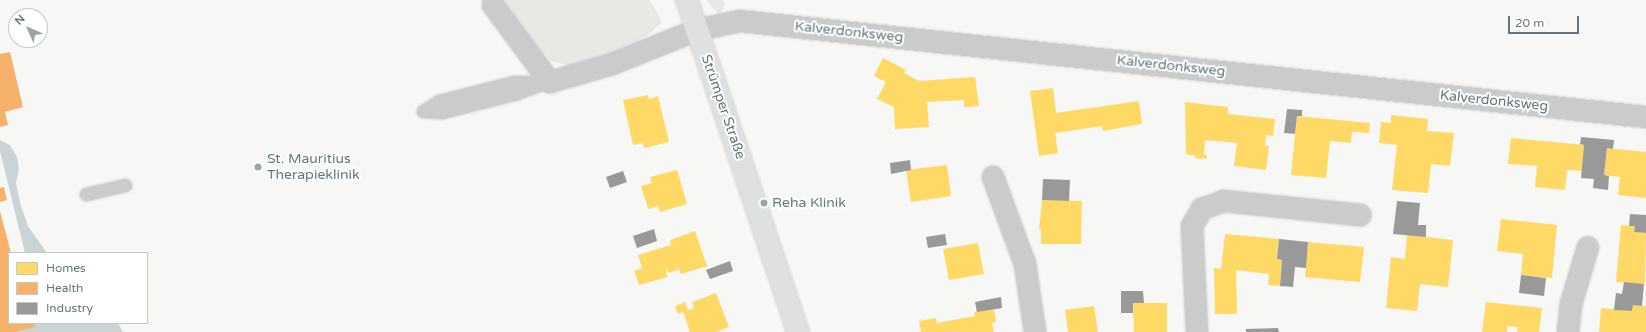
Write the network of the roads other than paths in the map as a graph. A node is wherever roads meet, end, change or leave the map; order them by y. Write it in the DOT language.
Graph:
graph roads {
  1 [pos="687,0"];
  2 [pos="493,5"];
  3 [pos="697,30"];
  4 [pos="550,82"];
  5 [pos="1646,118"];
  6 [pos="993,177"];
  7 [pos="125,185"];
  8 [pos="86,194"];
  9 [pos="1360,215"];
  10 [pos="1588,247"];
  11 [pos="798,332"];
  12 [pos="1035,332"];
  13 [pos="1197,332"];
  14 [pos="1568,332"];
  1 -- 3 [label="main road, Strümper Straße"];
  2 -- 4 [label="street"];
  3 -- 4 [label="street"];
  3 -- 5 [label="street, Kalverdonksweg"];
  3 -- 11 [label="main road, Strümper Straße"];
  4 -- 4 [label="lane"];
  6 -- 12 [label="street"];
  7 -- 8 [label="lane"];
  9 -- 13 [label="street"];
  10 -- 14 [label="street"];
}
